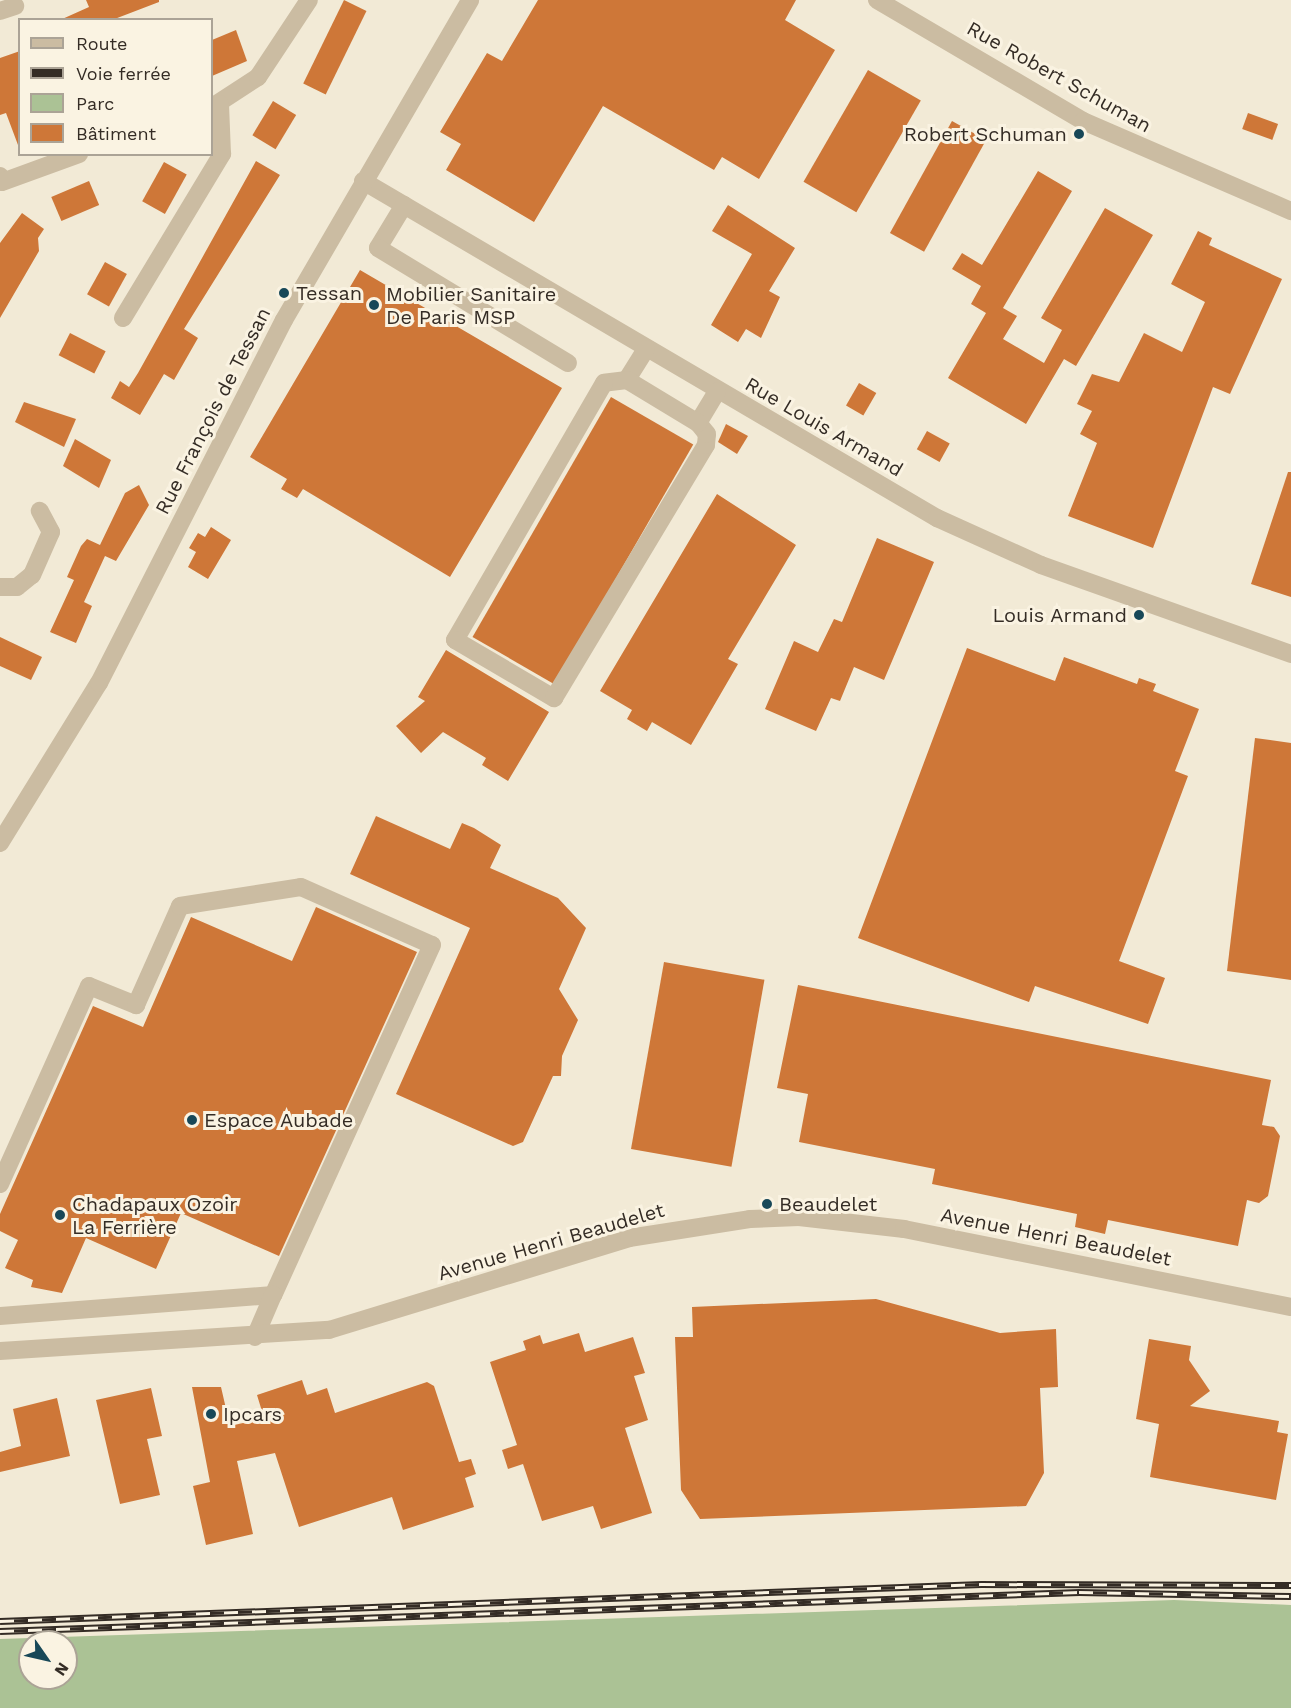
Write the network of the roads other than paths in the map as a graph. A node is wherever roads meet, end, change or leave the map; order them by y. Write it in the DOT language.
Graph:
graph roads {
  1 [pos="309,0"];
  2 [pos="470,0"];
  3 [pos="877,0"];
  4 [pos="216,105"];
  5 [pos="73,156"];
  6 [pos="1,181"];
  7 [pos="363,181"];
  8 [pos="404,205"];
  9 [pos="1291,211"];
  10 [pos="123,318"];
  11 [pos="646,349"];
  12 [pos="568,363"];
  13 [pos="627,380"];
  14 [pos="717,391"];
  15 [pos="698,423"];
  16 [pos="40,511"];
  17 [pos="0,587"];
  18 [pos="1291,654"];
  19 [pos="0,843"];
  20 [pos="0,1184"];
  21 [pos="273,1295"];
  22 [pos="1291,1307"];
  23 [pos="0,1316"];
  24 [pos="255,1337"];
  25 [pos="0,1351"];
  1 -- 4 [label="street"];
  2 -- 7 [label="street, Rue François de Tessan"];
  3 -- 9 [label="street, Rue Robert Schuman"];
  4 -- 10 [label="street"];
  5 -- 6 [label="street"];
  7 -- 8 [label="street, Rue Louis Armand"];
  7 -- 19 [label="street, Rue François de Tessan"];
  8 -- 11 [label="street, Rue Louis Armand"];
  8 -- 12 [label="street"];
  11 -- 13 [label="street"];
  11 -- 14 [label="street, Rue Louis Armand"];
  13 -- 15 [label="street"];
  13 -- 15 [label="street"];
  14 -- 15 [label="street"];
  14 -- 18 [label="street, Rue Louis Armand"];
  16 -- 17 [label="street"];
  20 -- 21 [label="street"];
  21 -- 23 [label="street"];
  21 -- 24 [label="street"];
  22 -- 24 [label="street, Avenue Henri Beaudelet"];
  24 -- 25 [label="street, Avenue Henri Beaudelet"];
}
